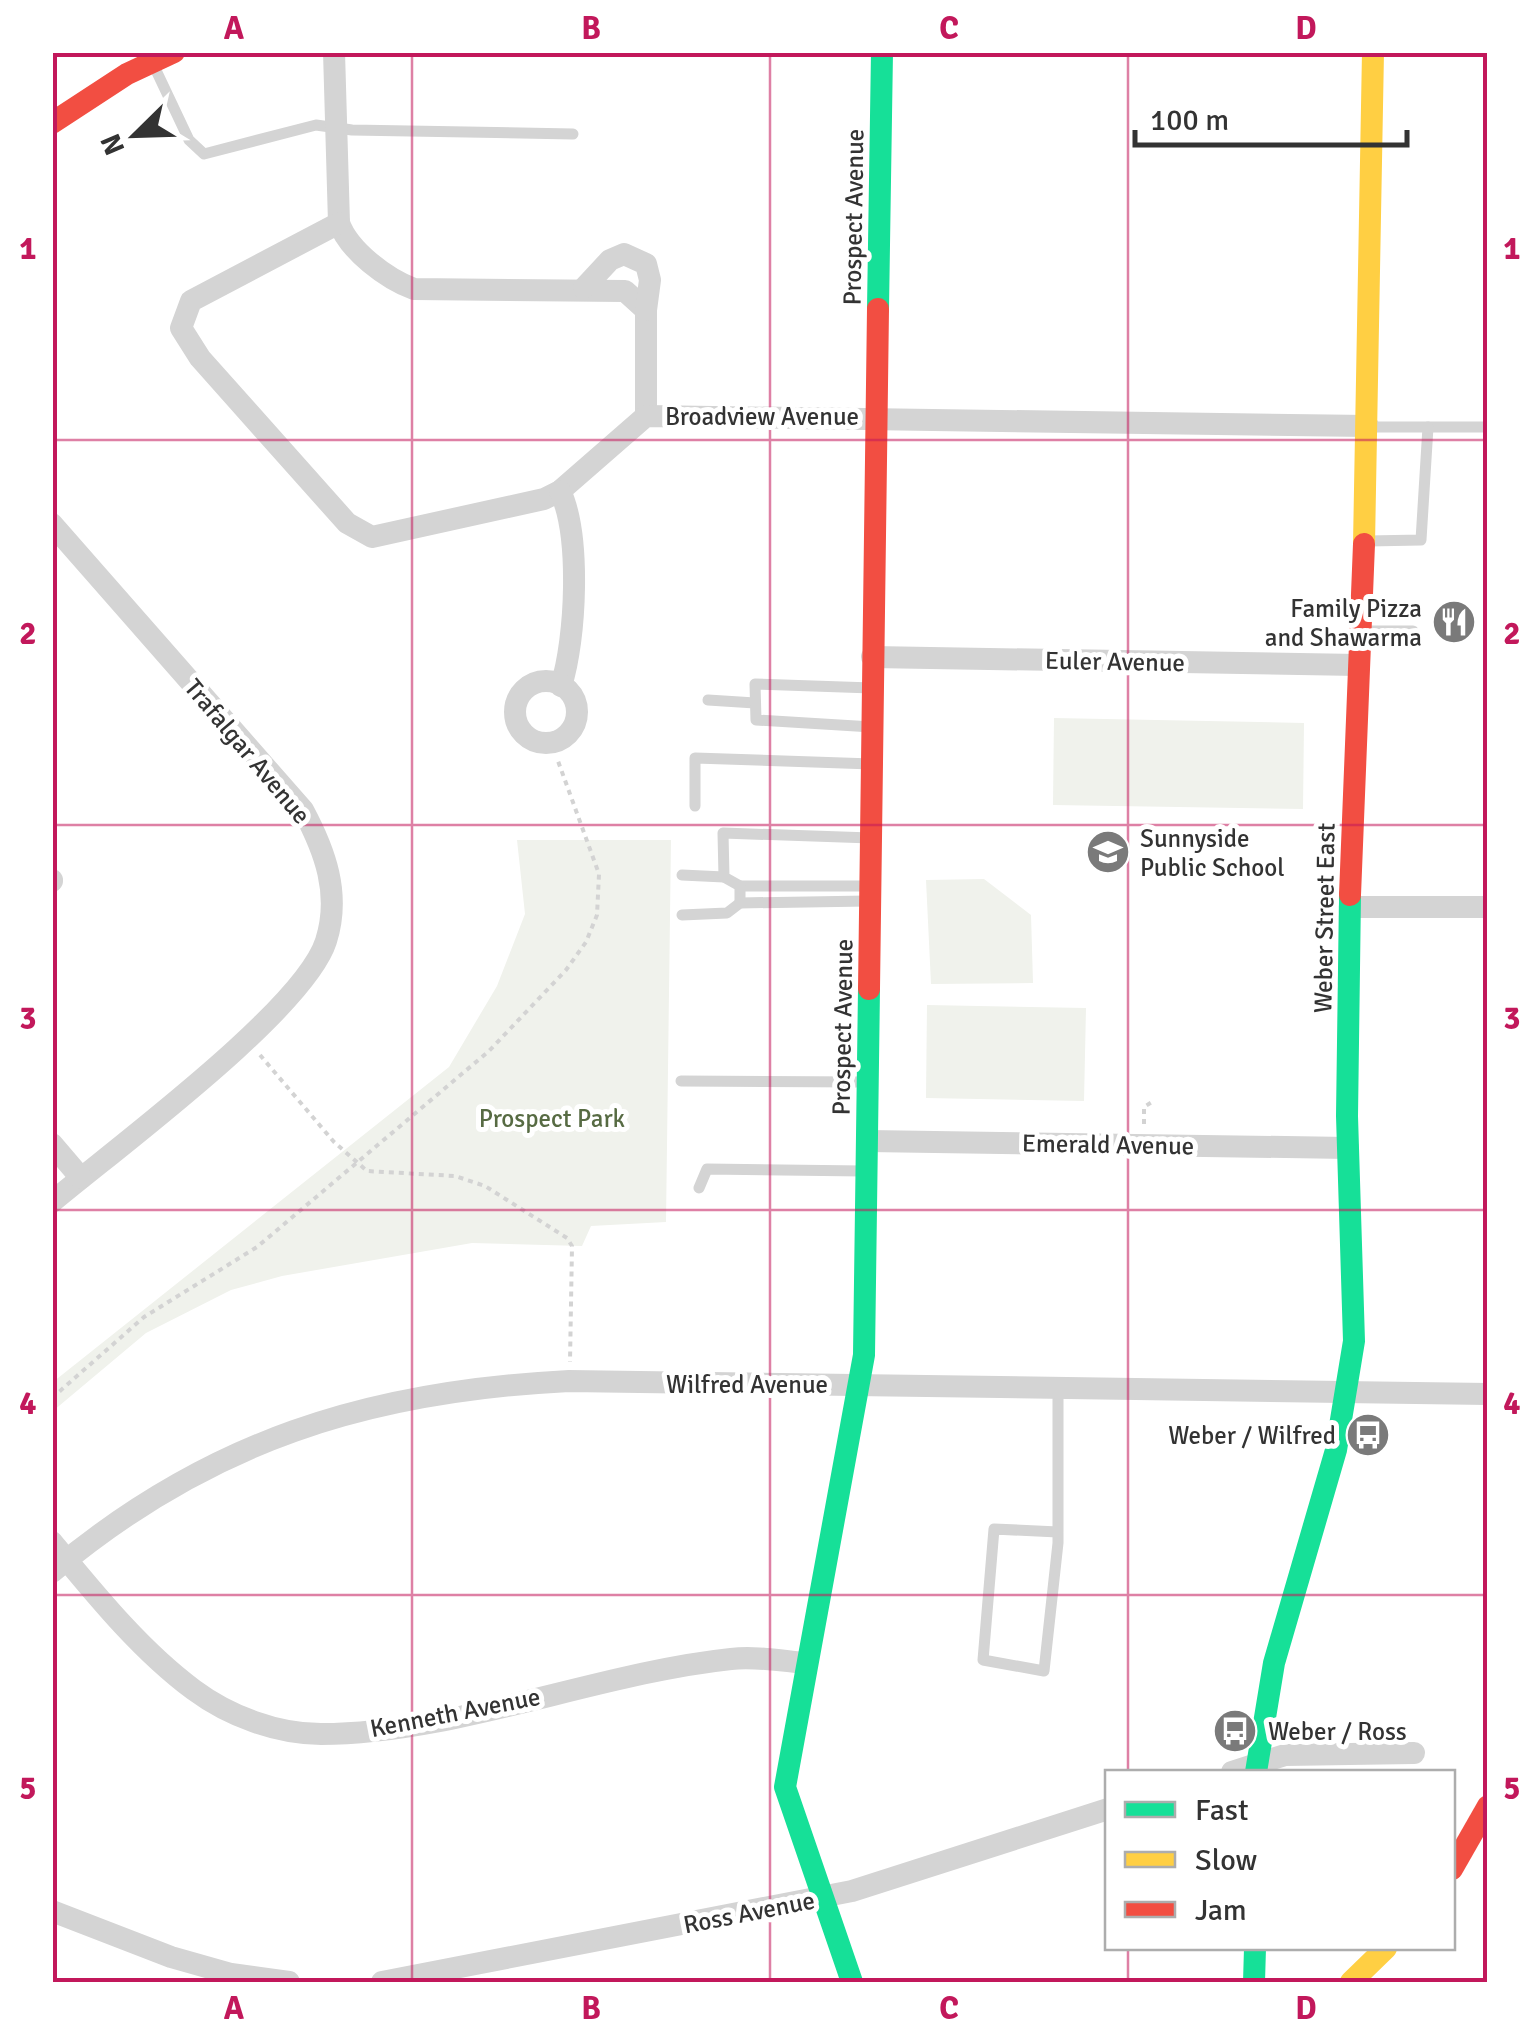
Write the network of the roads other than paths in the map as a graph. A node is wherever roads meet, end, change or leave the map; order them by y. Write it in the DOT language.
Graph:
graph roads {
  1 [pos="334,52"];
  2 [pos="882,52"];
  3 [pos="1373,52"];
  4 [pos="163,57"];
  5 [pos="52,122"];
  6 [pos="336,126"];
  7 [pos="573,134"];
  8 [pos="339,223"];
  9 [pos="584,288"];
  10 [pos="646,310"];
  11 [pos="646,416"];
  12 [pos="878,416"];
  13 [pos="1368,426"];
  14 [pos="1488,426"];
  15 [pos="1428,427"];
  16 [pos="560,491"];
  17 [pos="52,524"];
  18 [pos="1364,541"];
  19 [pos="1360,631"];
  20 [pos="1412,631"];
  21 [pos="872,657"];
  22 [pos="1358,665"];
  23 [pos="562,686"];
  24 [pos="872,688"];
  25 [pos="708,700"];
  26 [pos="756,703"];
  27 [pos="872,727"];
  28 [pos="872,764"];
  29 [pos="696,806"];
  30 [pos="871,838"];
  31 [pos="682,874"];
  32 [pos="724,877"];
  33 [pos="740,886"];
  34 [pos="871,894"];
  35 [pos="740,902"];
  36 [pos="1351,907"];
  37 [pos="1488,907"];
  38 [pos="682,914"];
  39 [pos="682,1082"];
  40 [pos="869,1082"];
  41 [pos="868,1140"];
  42 [pos="52,1144"];
  43 [pos="1348,1148"];
  44 [pos="868,1171"];
  45 [pos="81,1178"];
  46 [pos="699,1188"];
  47 [pos="52,1202"];
  48 [pos="861,1384"];
  49 [pos="1058,1388"];
  50 [pos="1347,1392"];
  51 [pos="1488,1394"];
  52 [pos="1058,1532"];
  53 [pos="57,1558"];
  54 [pos="807,1663"];
  55 [pos="1414,1753"];
  56 [pos="1256,1768"];
  57 [pos="1488,1806"];
  58 [pos="1105,1810"];
  59 [pos="1455,1865"];
  60 [pos="821,1898"];
  61 [pos="52,1911"];
  62 [pos="1255,1950"];
  63 [pos="1384,1950"];
  64 [pos="409,1981"];
  65 [pos="289,1982"];
  66 [pos="382,1982"];
  67 [pos="852,1982"];
  68 [pos="1254,1982"];
  69 [pos="1351,1982"];
  1 -- 6 [label="street"];
  2 -- 12 [label="main road, Prospect Avenue"];
  3 -- 13 [label="main road, Weber Street East"];
  4 -- 5 [label="main road"];
  4 -- 6 [label="lane"];
  6 -- 7 [label="lane"];
  6 -- 8 [label="street"];
  8 -- 9 [label="street"];
  8 -- 16 [label="street, Broadview Avenue"];
  9 -- 10 [label="street"];
  9 -- 10 [label="street"];
  10 -- 11 [label="street"];
  11 -- 12 [label="street, Broadview Avenue"];
  11 -- 16 [label="street, Broadview Avenue"];
  12 -- 13 [label="street, Broadview Avenue"];
  12 -- 21 [label="main road, Prospect Avenue"];
  13 -- 15 [label="lane"];
  13 -- 18 [label="main road, Weber Street East"];
  14 -- 15 [label="lane"];
  15 -- 18 [label="lane"];
  16 -- 23 [label="street"];
  17 -- 45 [label="street, Trafalgar Avenue"];
  18 -- 19 [label="main road, Weber Street East"];
  19 -- 20 [label="lane"];
  19 -- 22 [label="main road, Weber Street East"];
  21 -- 22 [label="street, Euler Avenue"];
  21 -- 24 [label="main road, Prospect Avenue"];
  22 -- 36 [label="main road, Weber Street East"];
  24 -- 26 [label="lane"];
  24 -- 27 [label="main road, Prospect Avenue"];
  25 -- 26 [label="lane"];
  26 -- 27 [label="lane"];
  27 -- 28 [label="main road, Prospect Avenue"];
  28 -- 29 [label="lane"];
  28 -- 30 [label="main road, Prospect Avenue"];
  30 -- 32 [label="lane"];
  30 -- 34 [label="main road, Prospect Avenue"];
  31 -- 32 [label="lane"];
  32 -- 33 [label="lane"];
  33 -- 34 [label="lane"];
  33 -- 35 [label="lane"];
  34 -- 35 [label="lane"];
  34 -- 40 [label="main road, Prospect Avenue"];
  35 -- 38 [label="lane"];
  36 -- 37 [label="street"];
  36 -- 43 [label="main road, Weber Street East"];
  39 -- 40 [label="lane"];
  40 -- 41 [label="main road, Prospect Avenue"];
  41 -- 43 [label="street, Emerald Avenue"];
  41 -- 44 [label="main road, Prospect Avenue"];
  42 -- 45 [label="street"];
  43 -- 50 [label="main road, Weber Street East"];
  44 -- 46 [label="lane"];
  44 -- 48 [label="main road, Prospect Avenue"];
  45 -- 47 [label="street, Trafalgar Avenue"];
  48 -- 49 [label="street, Wilfred Avenue"];
  48 -- 53 [label="street, Wilfred Avenue"];
  48 -- 54 [label="main road, Prospect Avenue"];
  49 -- 50 [label="street, Wilfred Avenue"];
  49 -- 52 [label="lane"];
  50 -- 51 [label="street, Wilfred Avenue"];
  50 -- 56 [label="main road, Weber Street East"];
  52 -- 52 [label="lane"];
  53 -- 54 [label="street, Kenneth Avenue"];
  54 -- 60 [label="main road, Prospect Avenue"];
  55 -- 56 [label="street"];
  57 -- 59 [label="main road"];
  58 -- 60 [label="street, Ross Avenue"];
  60 -- 64 [label="street, Ross Avenue"];
  60 -- 67 [label="main road, Prospect Avenue"];
  61 -- 65 [label="street"];
  62 -- 68 [label="main road"];
  63 -- 69 [label="main road"];
  64 -- 66 [label="street, Ross Avenue"];
}
